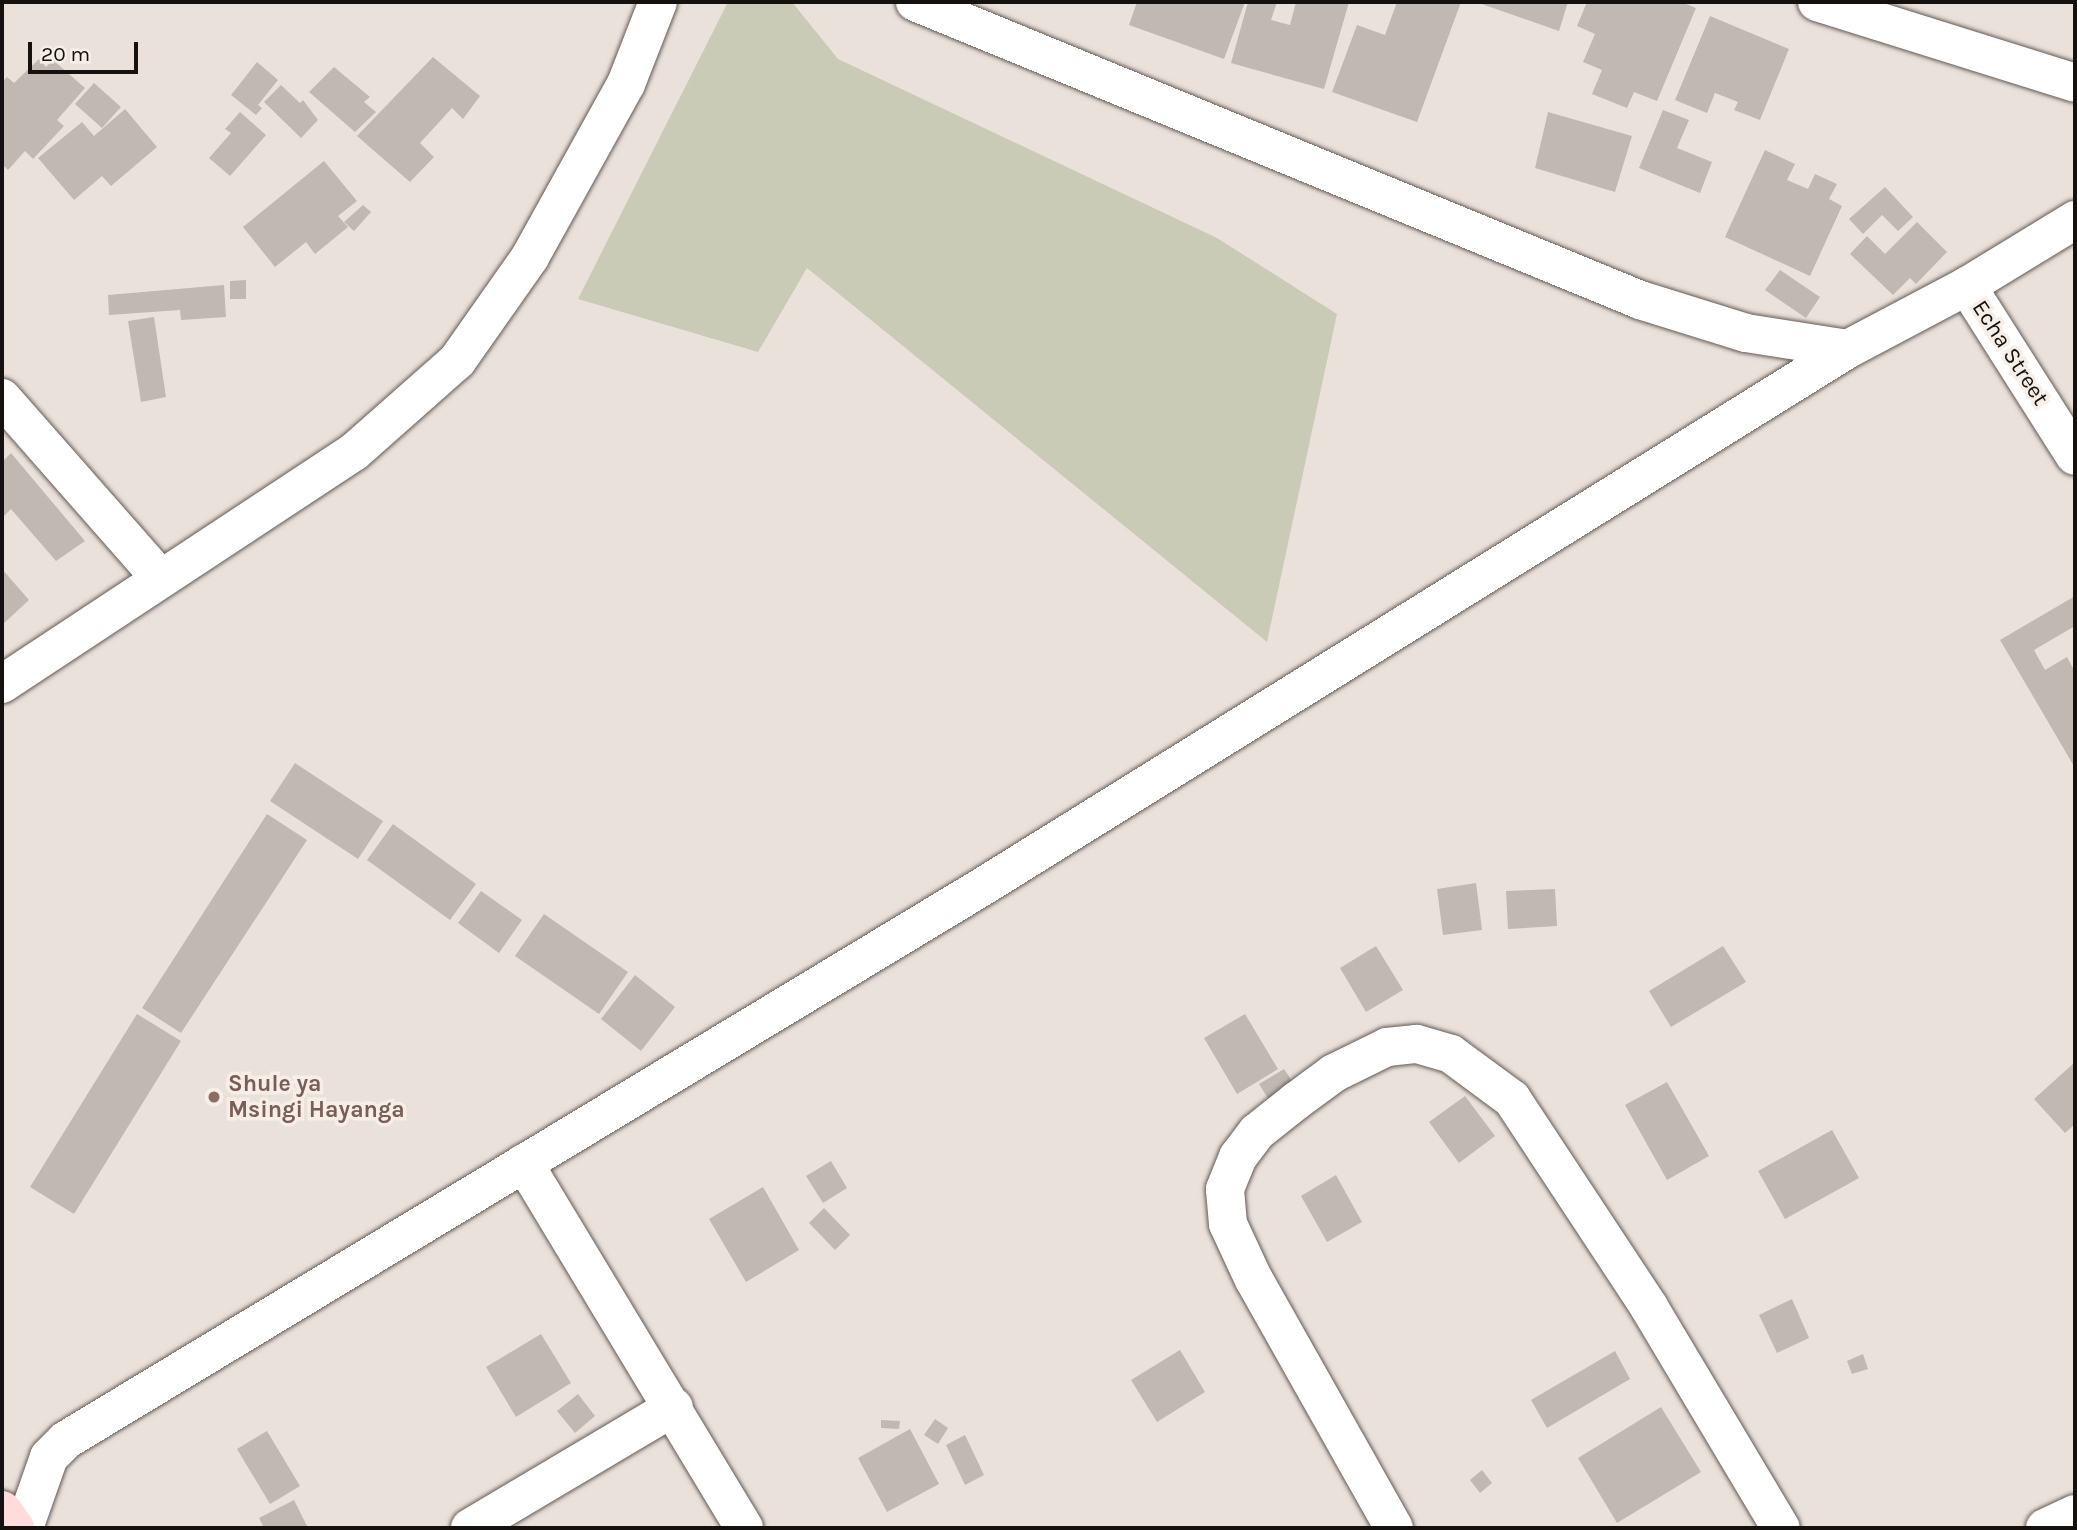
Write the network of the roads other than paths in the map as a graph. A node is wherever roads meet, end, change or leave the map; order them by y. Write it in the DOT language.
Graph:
graph roads {
  1 [pos="659,2"];
  2 [pos="915,2"];
  3 [pos="1818,2"];
  4 [pos="2075,83"];
  5 [pos="2075,220"];
  6 [pos="1967,286"];
  7 [pos="1848,349"];
  8 [pos="2,398"];
  9 [pos="2075,456"];
  10 [pos="159,577"];
  11 [pos="2,684"];
  12 [pos="524,1163"];
  13 [pos="674,1406"];
  14 [pos="2,1510"];
  15 [pos="2075,1514"];
  16 [pos="15,1528"];
  17 [pos="24,1528"];
  18 [pos="470,1528"];
  19 [pos="744,1528"];
  20 [pos="1394,1528"];
  21 [pos="1781,1528"];
  22 [pos="2045,1528"];
  1 -- 10 [label="street"];
  2 -- 7 [label="street"];
  3 -- 4 [label="street"];
  5 -- 6 [label="street"];
  6 -- 7 [label="street"];
  6 -- 9 [label="street, Echa Street"];
  7 -- 12 [label="street"];
  8 -- 10 [label="street"];
  10 -- 11 [label="street"];
  12 -- 13 [label="street"];
  12 -- 17 [label="street"];
  13 -- 18 [label="street"];
  13 -- 19 [label="street"];
  14 -- 16 [label="street"];
  15 -- 22 [label="street"];
  20 -- 21 [label="street"];
}
